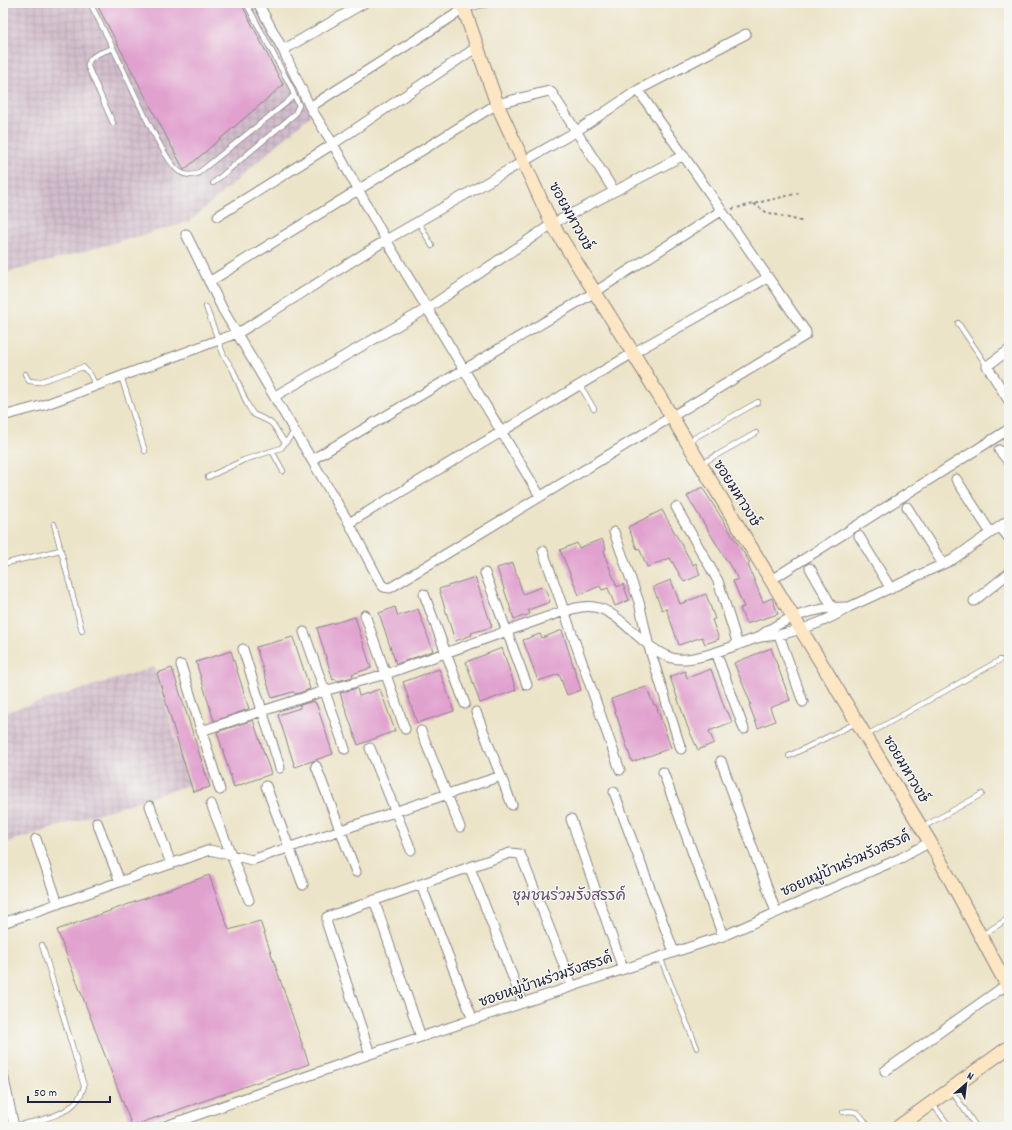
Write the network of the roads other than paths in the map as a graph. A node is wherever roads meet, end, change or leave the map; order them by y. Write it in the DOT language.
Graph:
graph roads {
  1 [pos="90,3"];
  2 [pos="246,3"];
  3 [pos="258,3"];
  4 [pos="364,3"];
  5 [pos="492,3"];
  6 [pos="463,6"];
  7 [pos="746,34"];
  8 [pos="477,47"];
  9 [pos="110,49"];
  10 [pos="283,50"];
  11 [pos="638,90"];
  12 [pos="294,95"];
  13 [pos="497,104"];
  14 [pos="310,107"];
  15 [pos="113,123"];
  16 [pos="575,132"];
  17 [pos="333,144"];
  18 [pos="684,155"];
  19 [pos="523,160"];
  20 [pos="213,183"];
  21 [pos="358,189"];
  22 [pos="614,191"];
  23 [pos="721,211"];
  24 [pos="218,216"];
  25 [pos="418,221"];
  26 [pos="552,224"];
  27 [pos="186,234"];
  28 [pos="386,240"];
  29 [pos="432,246"];
  30 [pos="767,278"];
  31 [pos="211,281"];
  32 [pos="595,292"];
  33 [pos="206,307"];
  34 [pos="428,308"];
  35 [pos="958,323"];
  36 [pos="238,332"];
  37 [pos="218,341"];
  38 [pos="1009,350"];
  39 [pos="633,353"];
  40 [pos="987,366"];
  41 [pos="464,370"];
  42 [pos="25,374"];
  43 [pos="122,376"];
  44 [pos="580,385"];
  45 [pos="96,386"];
  46 [pos="275,396"];
  47 [pos="1009,401"];
  48 [pos="758,402"];
  49 [pos="594,409"];
  50 [pos="3,416"];
  51 [pos="671,418"];
  52 [pos="1009,429"];
  53 [pos="296,431"];
  54 [pos="502,432"];
  55 [pos="756,433"];
  56 [pos="285,443"];
  57 [pos="686,443"];
  58 [pos="999,450"];
  59 [pos="145,451"];
  60 [pos="272,451"];
  61 [pos="313,459"];
  62 [pos="1009,462"];
  63 [pos="699,465"];
  64 [pos="283,471"];
  65 [pos="208,477"];
  66 [pos="956,479"];
  67 [pos="540,496"];
  68 [pos="676,507"];
  69 [pos="907,507"];
  70 [pos="1009,520"];
  71 [pos="349,522"];
  72 [pos="54,524"];
  73 [pos="1000,527"];
  74 [pos="614,532"];
  75 [pos="991,533"];
  76 [pos="859,536"];
  77 [pos="1009,538"];
  78 [pos="60,550"];
  79 [pos="543,551"];
  80 [pos="3,564"];
  81 [pos="943,564"];
  82 [pos="810,568"];
  83 [pos="485,573"];
  84 [pos="1009,573"];
  85 [pos="771,580"];
  86 [pos="891,589"];
  87 [pos="424,594"];
  88 [pos="974,601"];
  89 [pos="564,611"];
  90 [pos="835,611"];
  91 [pos="365,615"];
  92 [pos="798,623"];
  93 [pos="82,631"];
  94 [pos="304,632"];
  95 [pos="508,632"];
  96 [pos="779,635"];
  97 [pos="759,638"];
  98 [pos="738,645"];
  99 [pos="649,647"];
  100 [pos="243,649"];
  101 [pos="716,652"];
  102 [pos="446,653"];
  103 [pos="1000,660"];
  104 [pos="181,665"];
  105 [pos="386,674"];
  106 [pos="527,685"];
  107 [pos="324,691"];
  108 [pos="803,702"];
  109 [pos="465,704"];
  110 [pos="262,711"];
  111 [pos="476,712"];
  112 [pos="857,722"];
  113 [pos="405,729"];
  114 [pos="744,729"];
  115 [pos="201,731"];
  116 [pos="421,731"];
  117 [pos="865,735"];
  118 [pos="370,748"];
  119 [pos="345,749"];
  120 [pos="681,749"];
  121 [pos="789,756"];
  122 [pos="721,761"];
  123 [pos="316,766"];
  124 [pos="280,768"];
  125 [pos="620,770"];
  126 [pos="663,772"];
  127 [pos="501,776"];
  128 [pos="266,786"];
  129 [pos="220,790"];
  130 [pos="614,792"];
  131 [pos="447,794"];
  132 [pos="982,794"];
  133 [pos="212,804"];
  134 [pos="512,805"];
  135 [pos="150,806"];
  136 [pos="396,812"];
  137 [pos="571,819"];
  138 [pos="97,822"];
  139 [pos="460,828"];
  140 [pos="921,828"];
  141 [pos="340,830"];
  142 [pos="36,840"];
  143 [pos="930,842"];
  144 [pos="289,848"];
  145 [pos="411,850"];
  146 [pos="231,855"];
  147 [pos="171,864"];
  148 [pos="470,868"];
  149 [pos="356,872"];
  150 [pos="120,882"];
  151 [pos="303,885"];
  152 [pos="421,885"];
  153 [pos="249,900"];
  154 [pos="374,900"];
  155 [pos="58,904"];
  156 [pos="776,912"];
  157 [pos="1009,918"];
  158 [pos="3,924"];
  159 [pos="723,936"];
  160 [pos="980,936"];
  161 [pos="42,945"];
  162 [pos="674,952"];
  163 [pos="660,957"];
  164 [pos="623,969"];
  165 [pos="572,986"];
  166 [pos="1008,987"];
  167 [pos="523,1003"];
  168 [pos="473,1020"];
  169 [pos="421,1037"];
  170 [pos="1009,1047"];
  171 [pos="696,1048"];
  172 [pos="370,1054"];
  173 [pos="884,1071"];
  174 [pos="3,1074"];
  175 [pos="950,1089"];
  176 [pos="932,1102"];
  177 [pos="843,1112"];
  178 [pos="975,1125"];
  179 [pos="170,1126"];
  180 [pos="14,1127"];
  181 [pos="869,1127"];
  182 [pos="898,1127"];
  183 [pos="950,1127"];
  1 -- 9 [label="lane"];
  2 -- 12 [label="lane"];
  3 -- 10 [label="street"];
  4 -- 10 [label="street"];
  5 -- 6 [label="lane"];
  6 -- 8 [label="street, ซอยมหาวงษ์"];
  6 -- 14 [label="street"];
  7 -- 11 [label="street"];
  8 -- 13 [label="street, ซอยมหาวงษ์"];
  8 -- 17 [label="street"];
  9 -- 12 [label="lane"];
  9 -- 15 [label="lane"];
  10 -- 14 [label="street"];
  11 -- 16 [label="street"];
  11 -- 18 [label="street"];
  12 -- 20 [label="lane"];
  13 -- 16 [label="street"];
  13 -- 19 [label="street, ซอยมหาวงษ์"];
  13 -- 21 [label="street"];
  14 -- 17 [label="street"];
  16 -- 19 [label="street"];
  16 -- 22 [label="street"];
  17 -- 21 [label="street"];
  17 -- 24 [label="street"];
  18 -- 22 [label="street"];
  18 -- 23 [label="street"];
  19 -- 25 [label="street"];
  19 -- 26 [label="street, ซอยมหาวงษ์"];
  21 -- 28 [label="street"];
  21 -- 31 [label="street"];
  22 -- 26 [label="street"];
  23 -- 30 [label="street"];
  23 -- 32 [label="street"];
  25 -- 28 [label="street"];
  25 -- 29 [label="lane"];
  26 -- 32 [label="street, ซอยมหาวงษ์"];
  26 -- 34 [label="street"];
  27 -- 31 [label="street"];
  28 -- 34 [label="street"];
  28 -- 36 [label="street"];
  30 -- 39 [label="street"];
  30 -- 51 [label="street"];
  31 -- 36 [label="street"];
  32 -- 39 [label="street, ซอยมหาวงษ์"];
  32 -- 41 [label="street"];
  33 -- 37 [label="lane"];
  34 -- 41 [label="street"];
  34 -- 46 [label="street"];
  35 -- 40 [label="lane"];
  36 -- 37 [label="street"];
  36 -- 46 [label="street"];
  37 -- 43 [label="street"];
  37 -- 56 [label="lane"];
  38 -- 40 [label="street"];
  39 -- 44 [label="street"];
  39 -- 51 [label="street, ซอยมหาวงษ์"];
  40 -- 47 [label="street"];
  41 -- 54 [label="street"];
  41 -- 61 [label="street"];
  42 -- 45 [label="lane"];
  43 -- 45 [label="street"];
  43 -- 59 [label="lane"];
  44 -- 49 [label="lane"];
  44 -- 54 [label="street"];
  45 -- 50 [label="street"];
  46 -- 53 [label="street"];
  48 -- 57 [label="lane"];
  51 -- 57 [label="street, ซอยมหาวงษ์"];
  51 -- 67 [label="street"];
  52 -- 85 [label="street"];
  53 -- 56 [label="lane"];
  53 -- 61 [label="street"];
  54 -- 67 [label="street"];
  54 -- 71 [label="street"];
  55 -- 63 [label="lane"];
  56 -- 60 [label="lane"];
  57 -- 63 [label="street, ซอยมหาวงษ์"];
  58 -- 62 [label="street"];
  60 -- 64 [label="lane"];
  60 -- 65 [label="lane"];
  61 -- 71 [label="street"];
  63 -- 85 [label="street, ซอยมหาวงษ์"];
  66 -- 75 [label="street"];
  67 -- 71 [label="street"];
  68 -- 98 [label="street"];
  69 -- 81 [label="street"];
  70 -- 73 [label="street"];
  72 -- 78 [label="lane"];
  73 -- 75 [label="street"];
  73 -- 77 [label="street"];
  74 -- 99 [label="street"];
  75 -- 81 [label="street"];
  76 -- 86 [label="street"];
  78 -- 80 [label="lane"];
  78 -- 93 [label="lane"];
  79 -- 89 [label="street"];
  81 -- 86 [label="street"];
  82 -- 90 [label="street"];
  83 -- 95 [label="street"];
  84 -- 88 [label="street"];
  85 -- 92 [label="street, ซอยมหาวงษ์"];
  86 -- 90 [label="street"];
  87 -- 102 [label="street"];
  89 -- 95 [label="street"];
  89 -- 99 [label="street"];
  89 -- 125 [label="street"];
  90 -- 92 [label="street"];
  91 -- 105 [label="street"];
  92 -- 96 [label="street"];
  92 -- 97 [label="street"];
  92 -- 112 [label="street, ซอยมหาวงษ์"];
  94 -- 107 [label="street"];
  95 -- 102 [label="street"];
  95 -- 106 [label="street"];
  96 -- 97 [label="street"];
  96 -- 108 [label="street"];
  97 -- 98 [label="street"];
  98 -- 101 [label="street"];
  99 -- 101 [label="street"];
  99 -- 120 [label="street"];
  100 -- 110 [label="street"];
  101 -- 114 [label="street"];
  102 -- 105 [label="street"];
  102 -- 109 [label="street"];
  103 -- 117 [label="lane"];
  104 -- 115 [label="street"];
  105 -- 107 [label="street"];
  105 -- 113 [label="street"];
  107 -- 110 [label="street"];
  107 -- 119 [label="street"];
  110 -- 115 [label="street"];
  110 -- 124 [label="street"];
  111 -- 127 [label="street"];
  112 -- 117 [label="street, ซอยมหาวงษ์"];
  112 -- 121 [label="lane"];
  115 -- 129 [label="street"];
  116 -- 131 [label="street"];
  117 -- 140 [label="street, ซอยมหาวงษ์"];
  118 -- 136 [label="street"];
  122 -- 156 [label="street"];
  123 -- 141 [label="street"];
  126 -- 159 [label="street"];
  127 -- 131 [label="street"];
  127 -- 134 [label="street"];
  128 -- 144 [label="street"];
  130 -- 162 [label="street"];
  131 -- 136 [label="street"];
  131 -- 139 [label="street"];
  132 -- 140 [label="lane"];
  133 -- 146 [label="street"];
  135 -- 147 [label="street"];
  136 -- 141 [label="street"];
  136 -- 145 [label="street"];
  137 -- 164 [label="street"];
  138 -- 150 [label="street"];
  140 -- 143 [label="street, ซอยมหาวงษ์"];
  141 -- 144 [label="street"];
  141 -- 149 [label="street"];
  142 -- 155 [label="street"];
  143 -- 156 [label="street, ซอยหมู่บ้านร่วมรังสรรค์"];
  143 -- 160 [label="street, ซอยมหาวงษ์"];
  144 -- 146 [label="street"];
  144 -- 151 [label="street"];
  146 -- 147 [label="street"];
  146 -- 153 [label="street"];
  147 -- 150 [label="street"];
  148 -- 152 [label="street"];
  148 -- 165 [label="street"];
  148 -- 167 [label="street"];
  150 -- 155 [label="street"];
  152 -- 154 [label="street"];
  152 -- 168 [label="street"];
  154 -- 169 [label="street"];
  154 -- 172 [label="street"];
  155 -- 158 [label="street"];
  156 -- 159 [label="street, ซอยหมู่บ้านร่วมรังสรรค์"];
  157 -- 160 [label="lane"];
  159 -- 162 [label="street, ซอยหมู่บ้านร่วมรังสรรค์"];
  160 -- 166 [label="street, ซอยมหาวงษ์"];
  161 -- 180 [label="lane"];
  162 -- 163 [label="street, ซอยหมู่บ้านร่วมรังสรรค์"];
  163 -- 164 [label="street, ซอยหมู่บ้านร่วมรังสรรค์"];
  163 -- 171 [label="lane"];
  164 -- 165 [label="street, ซอยหมู่บ้านร่วมรังสรรค์"];
  165 -- 167 [label="street, ซอยหมู่บ้านร่วมรังสรรค์"];
  166 -- 173 [label="street"];
  167 -- 168 [label="street, ซอยหมู่บ้านร่วมรังสรรค์"];
  168 -- 169 [label="street, ซอยหมู่บ้านร่วมรังสรรค์"];
  169 -- 172 [label="street, ซอยหมู่บ้านร่วมรังสรรค์"];
  170 -- 175 [label="street"];
  172 -- 179 [label="street, ซอยหมู่บ้านร่วมรังสรรค์"];
  174 -- 180 [label="street"];
  175 -- 176 [label="street"];
  175 -- 178 [label="lane"];
  176 -- 182 [label="street"];
  176 -- 183 [label="lane"];
  177 -- 181 [label="lane"];
}
